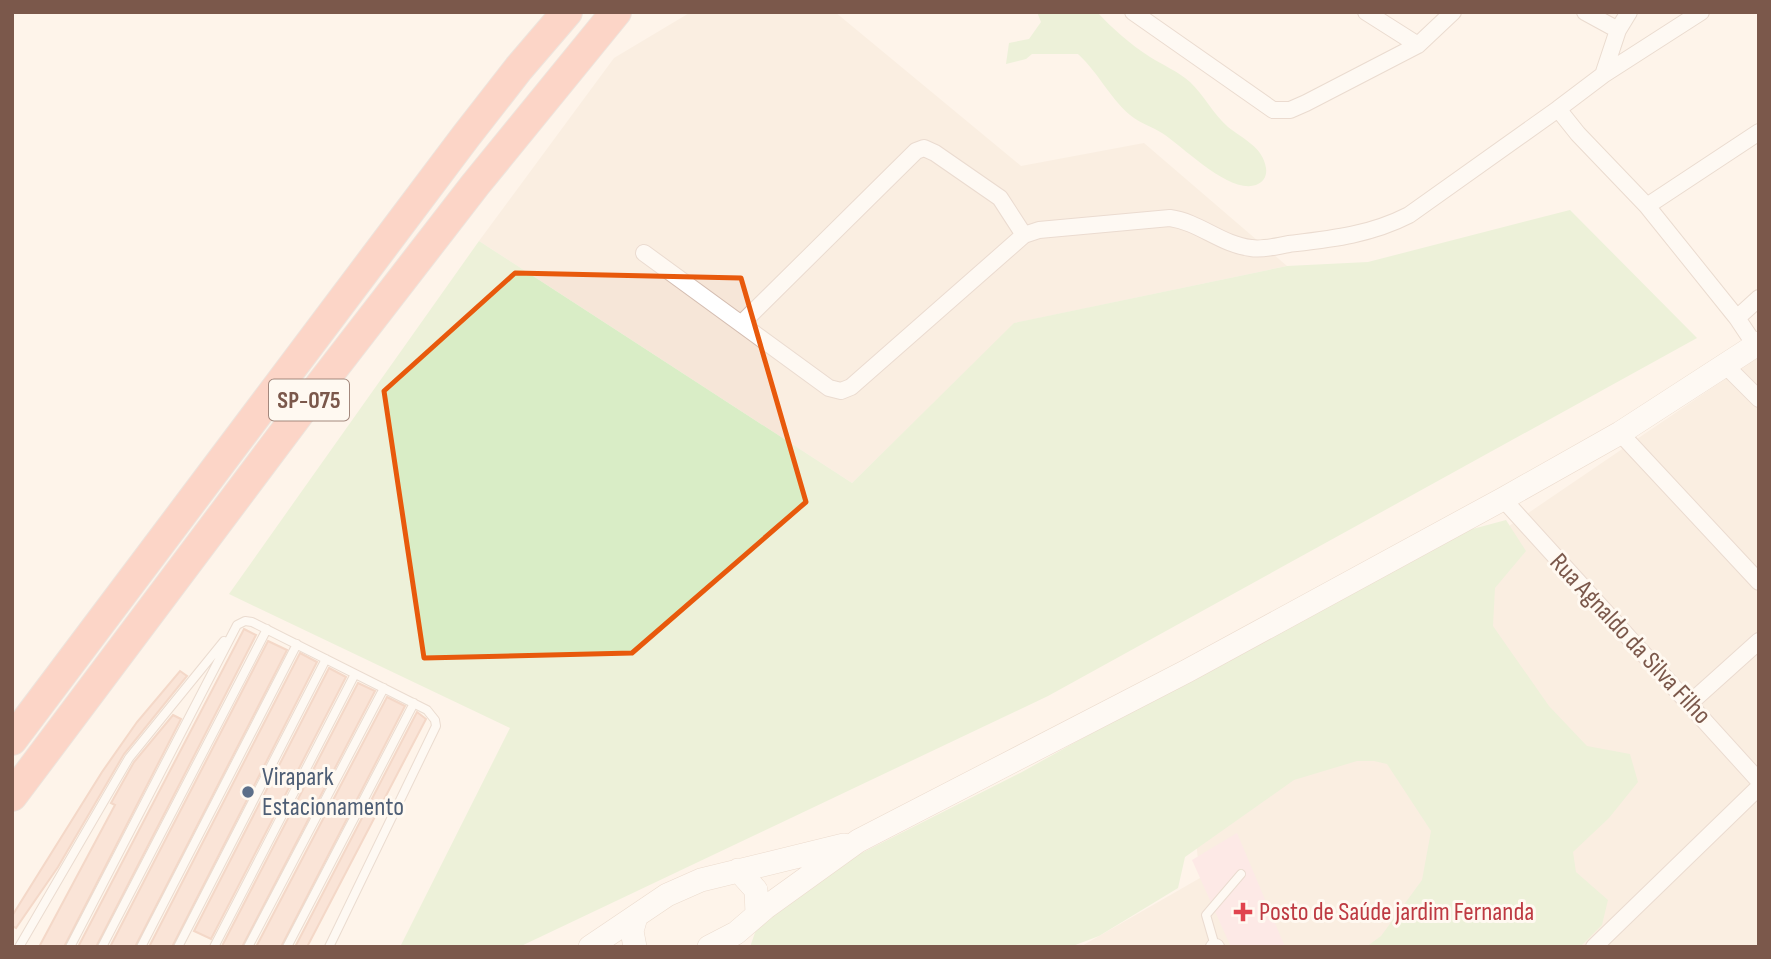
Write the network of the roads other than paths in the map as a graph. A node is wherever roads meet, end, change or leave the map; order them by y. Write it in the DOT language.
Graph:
graph roads {
  1 [pos="567,12"];
  2 [pos="616,12"];
  3 [pos="1133,12"];
  4 [pos="1366,12"];
  5 [pos="1453,12"];
  6 [pos="1585,12"];
  7 [pos="1629,12"];
  8 [pos="1701,12"];
  9 [pos="1618,30"];
  10 [pos="1418,45"];
  11 [pos="1603,75"];
  12 [pos="1558,109"];
  13 [pos="1759,132"];
  14 [pos="1647,206"];
  15 [pos="1024,235"];
  16 [pos="644,253"];
  17 [pos="1759,298"];
  18 [pos="1737,318"];
  19 [pos="741,324"];
  20 [pos="1757,344"];
  21 [pos="1724,365"];
  22 [pos="1759,399"];
  23 [pos="1620,433"];
  24 [pos="1503,499"];
  25 [pos="1759,582"];
  26 [pos="237,625"];
  27 [pos="267,629"];
  28 [pos="1759,641"];
  29 [pos="297,645"];
  30 [pos="326,659"];
  31 [pos="355,674"];
  32 [pos="384,688"];
  33 [pos="414,703"];
  34 [pos="1690,703"];
  35 [pos="12,740"];
  36 [pos="32,771"];
  37 [pos="1758,782"];
  38 [pos="12,796"];
  39 [pos="12,806"];
  40 [pos="858,841"];
  41 [pos="738,870"];
  42 [pos="1241,874"];
  43 [pos="757,914"];
  44 [pos="636,916"];
  45 [pos="736,940"];
  46 [pos="1215,946"];
  47 [pos="19,947"];
  48 [pos="69,947"];
  49 [pos="102,947"];
  50 [pos="141,947"];
  51 [pos="178,947"];
  52 [pos="214,947"];
  53 [pos="248,947"];
  54 [pos="286,947"];
  55 [pos="329,947"];
  56 [pos="590,947"];
  57 [pos="635,947"];
  58 [pos="709,947"];
  59 [pos="1594,947"];
  1 -- 35 [label="highway, SP-075"];
  2 -- 36 [label="highway, SP-075"];
  3 -- 10 [label="street"];
  4 -- 10 [label="street"];
  5 -- 10 [label="street"];
  6 -- 9 [label="street"];
  7 -- 9 [label="street"];
  8 -- 11 [label="street"];
  9 -- 11 [label="street"];
  11 -- 12 [label="street"];
  12 -- 14 [label="street"];
  12 -- 15 [label="street"];
  13 -- 14 [label="street"];
  14 -- 18 [label="street"];
  15 -- 19 [label="street"];
  15 -- 19 [label="street"];
  16 -- 19 [label="street"];
  17 -- 18 [label="street"];
  18 -- 20 [label="street"];
  20 -- 21 [label="main road"];
  21 -- 22 [label="street"];
  21 -- 23 [label="main road"];
  23 -- 24 [label="main road"];
  23 -- 25 [label="street"];
  24 -- 34 [label="street, Rua Agnaldo da Silva Filho"];
  24 -- 40 [label="main road"];
  26 -- 27 [label="lane"];
  26 -- 47 [label="lane"];
  26 -- 48 [label="lane"];
  27 -- 29 [label="lane"];
  27 -- 49 [label="lane"];
  28 -- 34 [label="street"];
  29 -- 30 [label="lane"];
  29 -- 50 [label="lane"];
  30 -- 31 [label="lane"];
  30 -- 51 [label="lane"];
  31 -- 32 [label="lane"];
  31 -- 52 [label="lane"];
  32 -- 33 [label="lane"];
  32 -- 53 [label="lane"];
  33 -- 54 [label="lane"];
  33 -- 55 [label="lane"];
  34 -- 37 [label="street, Rua Agnaldo da Silva Filho"];
  36 -- 38 [label="highway, SP-075"];
  36 -- 39 [label="highway"];
  37 -- 59 [label="street"];
  40 -- 41 [label="main road"];
  40 -- 43 [label="main road"];
  41 -- 43 [label="main road"];
  41 -- 44 [label="main road"];
  42 -- 46 [label="lane"];
  43 -- 45 [label="main road"];
  44 -- 56 [label="main road"];
  44 -- 57 [label="main road"];
  45 -- 58 [label="main road"];
}
